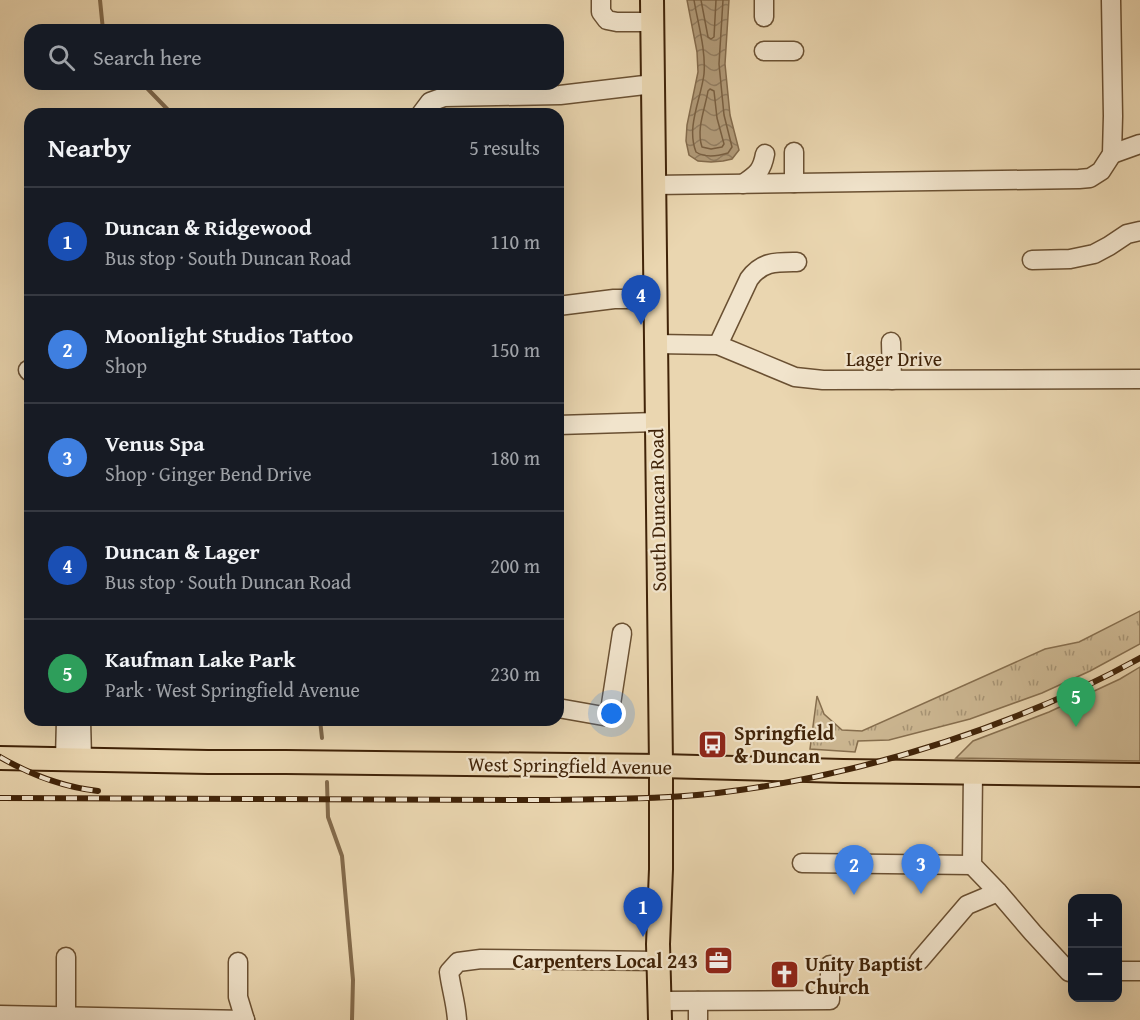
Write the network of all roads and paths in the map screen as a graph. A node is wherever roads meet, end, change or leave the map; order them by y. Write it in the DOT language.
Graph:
graph roads {
  1 [pos="601,0"];
  2 [pos="1111,0"];
  3 [pos="652,11"];
  4 [pos="764,51"];
  5 [pos="794,51"];
  6 [pos="653,84"];
  7 [pos="426,108"];
  8 [pos="1140,144"];
  9 [pos="794,152"];
  10 [pos="765,154"];
  11 [pos="1112,154"];
  12 [pos="794,183"];
  13 [pos="743,184"];
  14 [pos="654,185"];
  15 [pos="1140,231"];
  16 [pos="1032,260"];
  17 [pos="797,262"];
  18 [pos="655,299"];
  19 [pos="564,305"];
  20 [pos="891,342"];
  21 [pos="656,345"];
  22 [pos="718,345"];
  23 [pos="892,380"];
  24 [pos="1140,380"];
  25 [pos="656,422"];
  26 [pos="564,425"];
  27 [pos="622,633"];
  28 [pos="564,709"];
  29 [pos="67,726"];
  30 [pos="80,726"];
  31 [pos="0,758"];
  32 [pos="73,759"];
  33 [pos="661,766"];
  34 [pos="973,772"];
  35 [pos="1140,775"];
  36 [pos="802,863"];
  37 [pos="972,865"];
  38 [pos="998,892"];
  39 [pos="66,957"];
  40 [pos="659,961"];
  41 [pos="919,961"];
  42 [pos="237,962"];
  43 [pos="830,966"];
  44 [pos="1068,971"];
  45 [pos="1122,971"];
  46 [pos="1140,971"];
  47 [pos="698,1000"];
  48 [pos="660,1011"];
  49 [pos="0,1015"];
  50 [pos="66,1016"];
  51 [pos="245,1020"];
  52 [pos="457,1020"];
  53 [pos="698,1020"];
  1 -- 3 [label="street"];
  2 -- 11 [label="street"];
  3 -- 6 [label="main road, South Duncan Road"];
  4 -- 5 [label="street"];
  6 -- 7 [label="street"];
  6 -- 14 [label="main road, South Duncan Road"];
  8 -- 11 [label="street"];
  9 -- 12 [label="street"];
  10 -- 13 [label="street"];
  11 -- 12 [label="street"];
  12 -- 13 [label="street"];
  13 -- 14 [label="street"];
  14 -- 18 [label="main road, South Duncan Road"];
  15 -- 16 [label="street"];
  17 -- 22 [label="street"];
  18 -- 19 [label="street"];
  18 -- 21 [label="main road, South Duncan Road"];
  20 -- 23 [label="street"];
  21 -- 22 [label="street, Lager Drive"];
  21 -- 25 [label="main road, South Duncan Road"];
  22 -- 23 [label="street, Lager Drive"];
  23 -- 24 [label="street, Lager Drive"];
  25 -- 26 [label="street"];
  25 -- 33 [label="main road, South Duncan Road"];
  27 -- 28 [label="street"];
  29 -- 32 [label="street"];
  30 -- 32 [label="street"];
  31 -- 32 [label="main road, West Springfield Avenue"];
  32 -- 33 [label="main road, West Springfield Avenue"];
  33 -- 34 [label="main road, West Springfield Avenue"];
  33 -- 40 [label="main road, South Duncan Road"];
  34 -- 35 [label="main road, West Springfield Avenue"];
  34 -- 37 [label="street"];
  36 -- 37 [label="street"];
  37 -- 38 [label="street"];
  38 -- 41 [label="street"];
  38 -- 44 [label="street"];
  39 -- 50 [label="street"];
  40 -- 48 [label="main road, South Duncan Road"];
  40 -- 52 [label="street"];
  42 -- 51 [label="street"];
  43 -- 47 [label="street"];
  45 -- 46 [label="street"];
  47 -- 48 [label="street"];
  47 -- 53 [label="street"];
  49 -- 50 [label="street"];
  50 -- 51 [label="street"];
}
